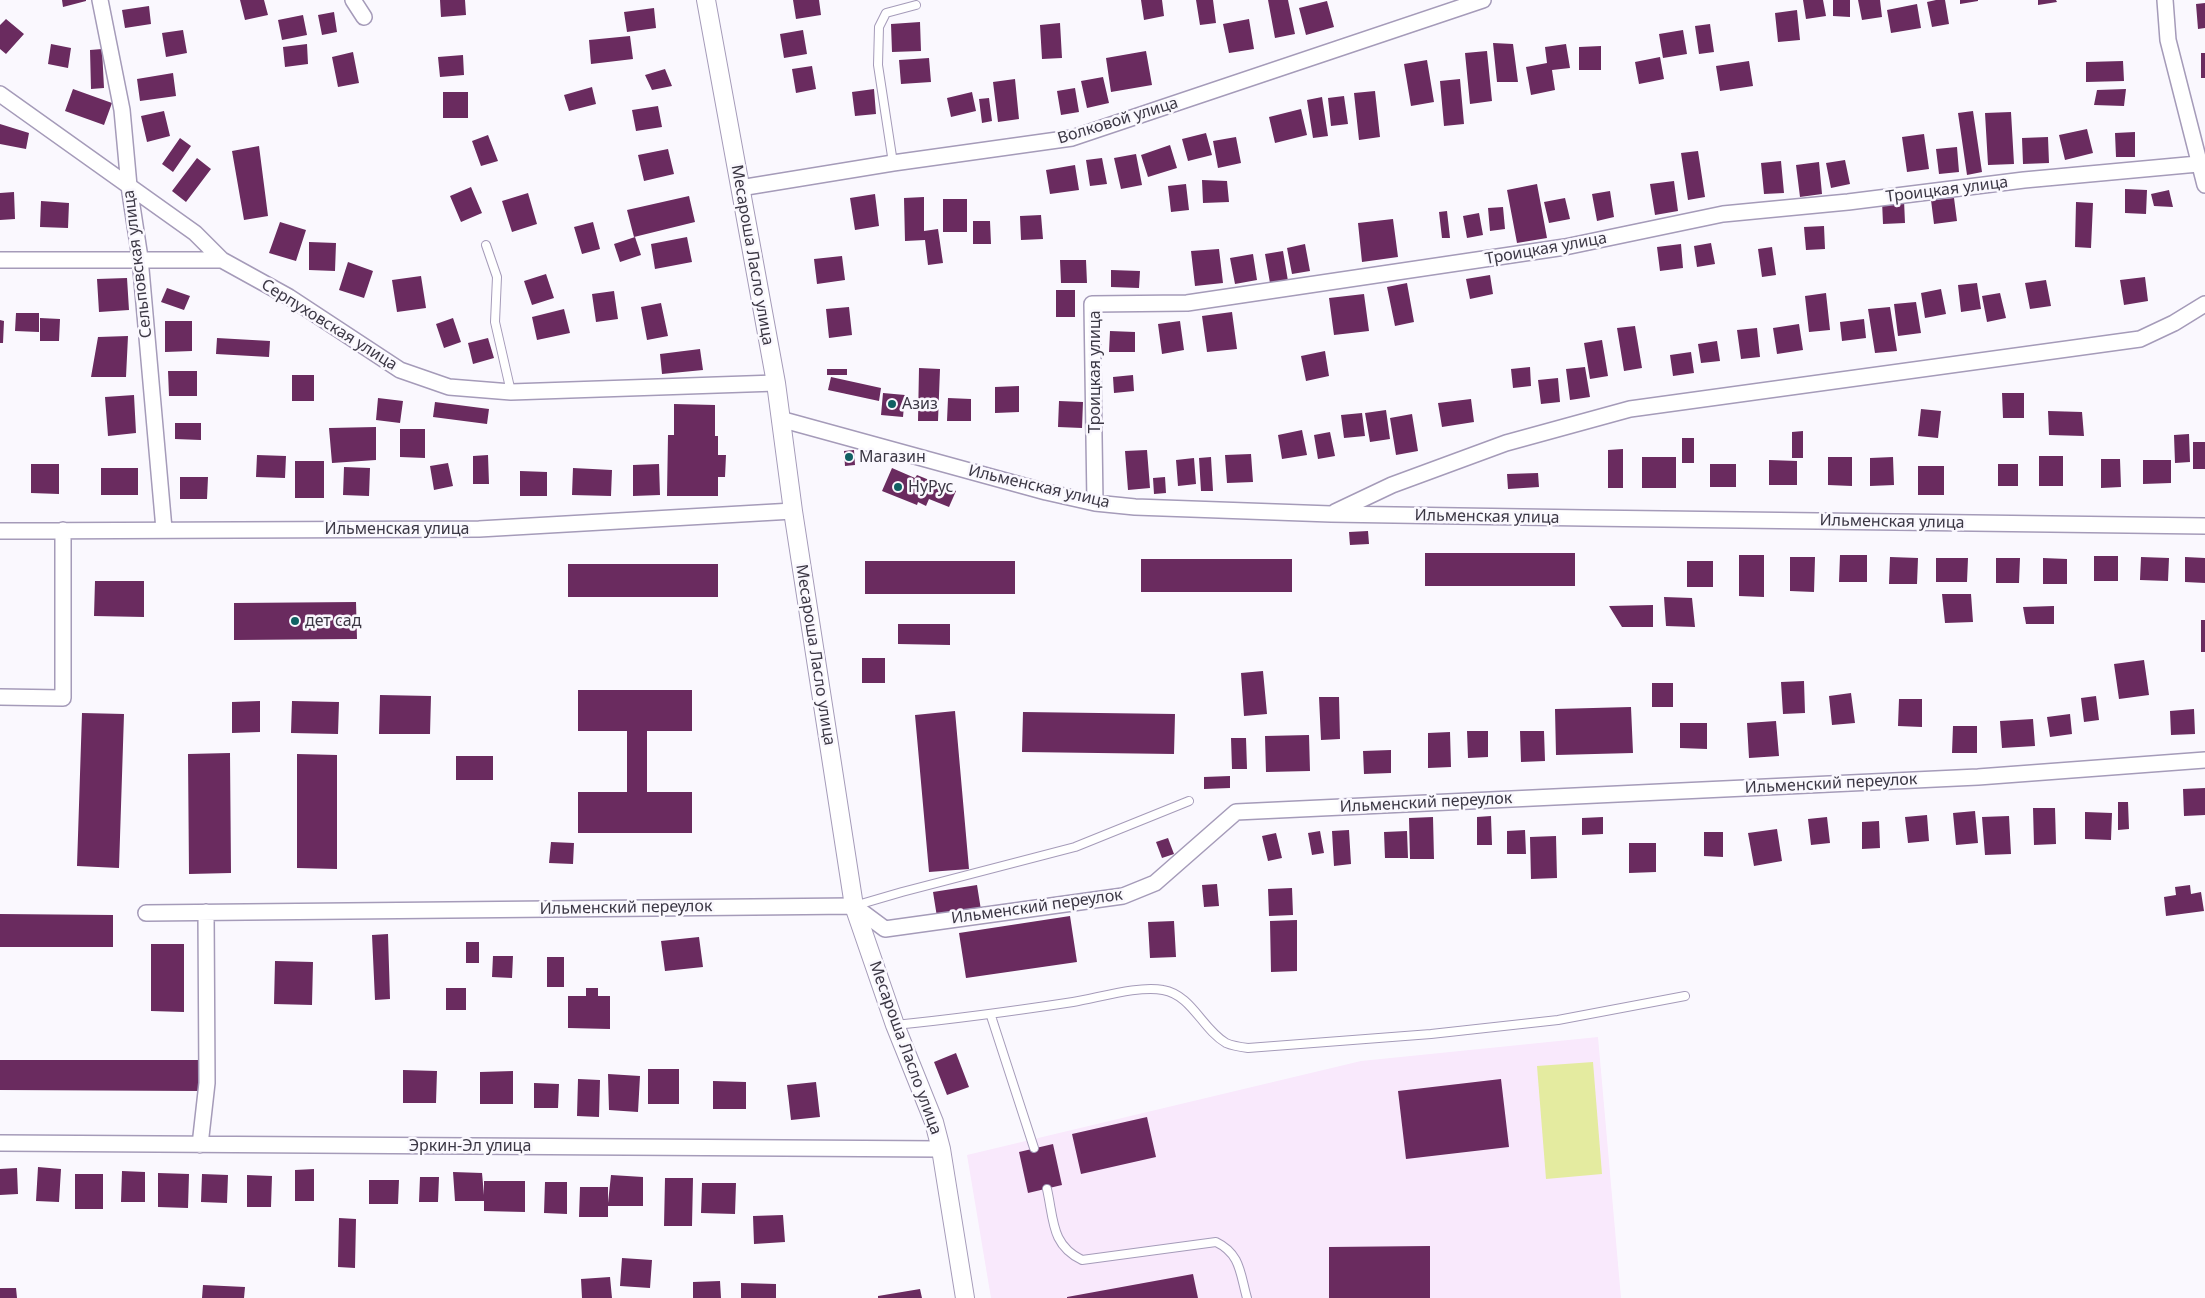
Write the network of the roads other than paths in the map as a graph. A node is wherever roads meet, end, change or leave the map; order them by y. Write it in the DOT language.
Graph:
graph roads {
  1 [pos="100,0"];
  2 [pos="353,0"];
  3 [pos="706,0"];
  4 [pos="1483,0"];
  5 [pos="2165,0"];
  6 [pos="916,5"];
  7 [pos="364,17"];
  8 [pos="0,94"];
  9 [pos="893,163"];
  10 [pos="2198,164"];
  11 [pos="2205,185"];
  12 [pos="129,186"];
  13 [pos="740,188"];
  14 [pos="486,245"];
  15 [pos="140,258"];
  16 [pos="0,260"];
  17 [pos="222,260"];
  18 [pos="2205,304"];
  19 [pos="776,383"];
  20 [pos="511,392"];
  21 [pos="780,419"];
  22 [pos="1095,503"];
  23 [pos="793,511"];
  24 [pos="1331,514"];
  25 [pos="2205,526"];
  26 [pos="164,529"];
  27 [pos="0,530"];
  28 [pos="63,530"];
  29 [pos="0,697"];
  30 [pos="2205,760"];
  31 [pos="1189,801"];
  32 [pos="854,906"];
  33 [pos="146,912"];
  34 [pos="206,912"];
  35 [pos="1685,996"];
  36 [pos="991,1016"];
  37 [pos="895,1025"];
  38 [pos="0,1143"];
  39 [pos="200,1145"];
  40 [pos="1034,1148"];
  41 [pos="941,1149"];
  42 [pos="1046,1189"];
  43 [pos="965,1298"];
  44 [pos="1247,1298"];
  1 -- 12 [label="street, Сельповская улица"];
  2 -- 7 [label="street"];
  3 -- 13 [label="street, Месароша Ласло улица"];
  4 -- 9 [label="street, Волковой улица"];
  5 -- 10 [label="street"];
  6 -- 9 [label="lane"];
  8 -- 12 [label="street, Серпуховская улица"];
  9 -- 13 [label="street, Волковой улица"];
  10 -- 11 [label="street"];
  10 -- 22 [label="street, Троицкая улица"];
  12 -- 15 [label="street, Сельповская улица"];
  12 -- 17 [label="street, Серпуховская улица"];
  13 -- 19 [label="street, Месароша Ласло улица"];
  14 -- 20 [label="lane"];
  15 -- 16 [label="street"];
  15 -- 17 [label="street"];
  15 -- 26 [label="street, Сельповская улица"];
  17 -- 20 [label="street, Серпуховская улица"];
  18 -- 24 [label="street"];
  19 -- 20 [label="street, Серпуховская улица"];
  19 -- 21 [label="street, Месароша Ласло улица"];
  21 -- 22 [label="street, Ильменская улица"];
  21 -- 23 [label="street, Месароша Ласло улица"];
  22 -- 24 [label="street, Ильменская улица"];
  23 -- 26 [label="street, Ильменская улица"];
  23 -- 32 [label="street, Месароша Ласло улица"];
  24 -- 25 [label="street, Ильменская улица"];
  26 -- 28 [label="street, Ильменская улица"];
  27 -- 28 [label="street, Ильменская улица"];
  28 -- 29 [label="street"];
  30 -- 32 [label="street, Ильменский переулок"];
  31 -- 32 [label="lane"];
  32 -- 34 [label="street, Ильменский переулок"];
  32 -- 37 [label="street, Месароша Ласло улица"];
  33 -- 34 [label="street, Ильменский переулок"];
  34 -- 39 [label="street"];
  35 -- 36 [label="lane"];
  36 -- 37 [label="lane"];
  36 -- 40 [label="lane"];
  37 -- 41 [label="street, Месароша Ласло улица"];
  38 -- 39 [label="street, Эркин-Эл улица"];
  39 -- 41 [label="street, Эркин-Эл улица"];
  41 -- 43 [label="street, Месароша Ласло улица"];
  42 -- 44 [label="lane"];
}
